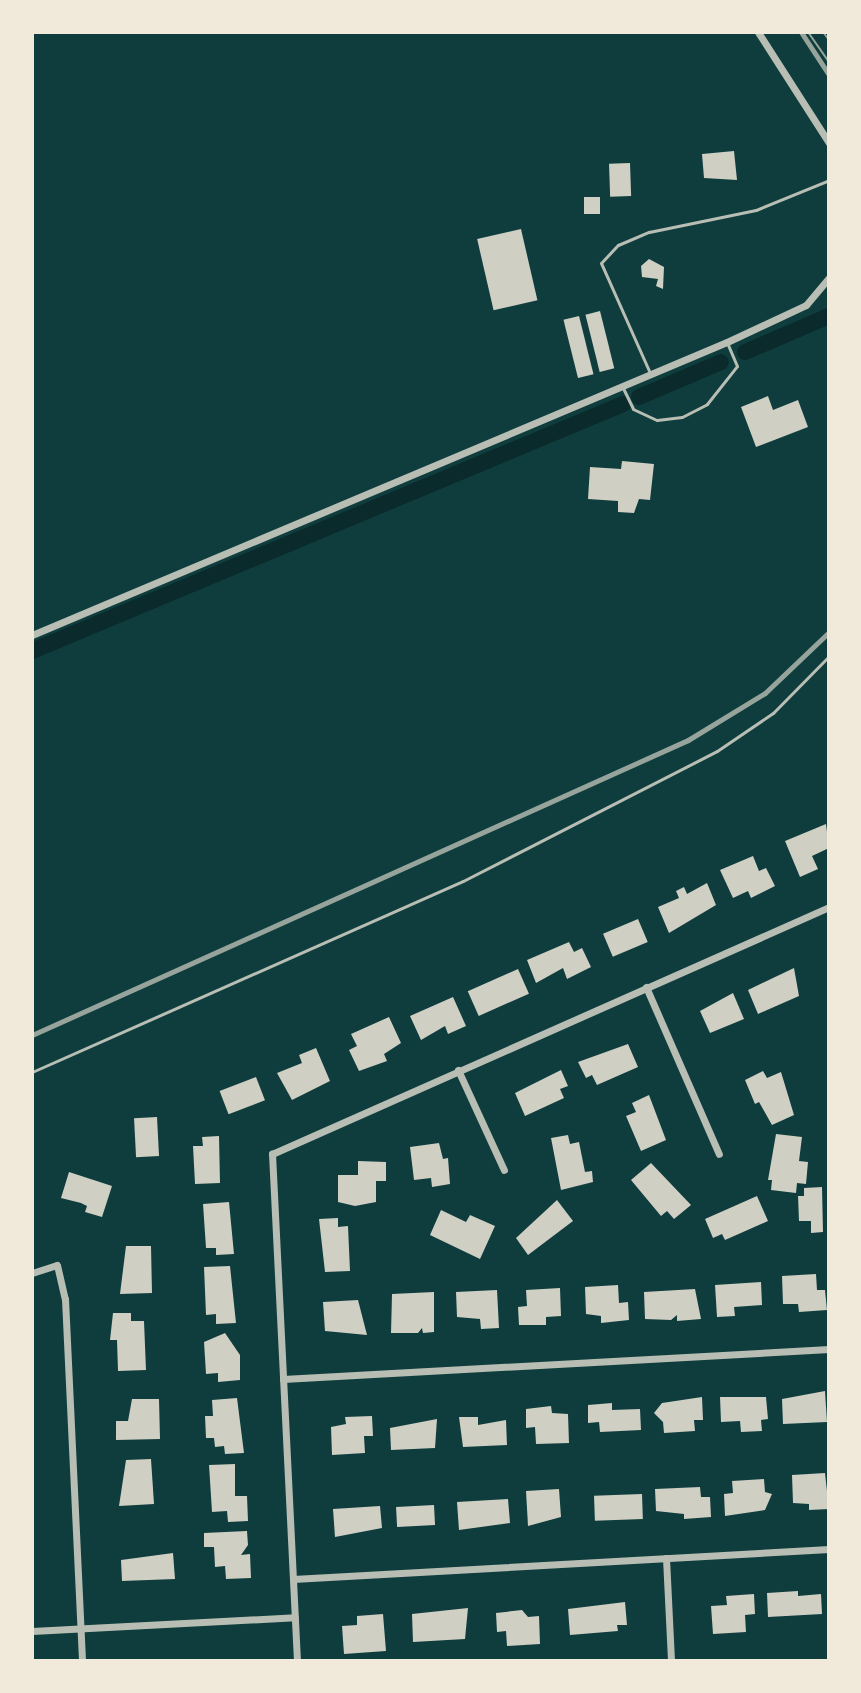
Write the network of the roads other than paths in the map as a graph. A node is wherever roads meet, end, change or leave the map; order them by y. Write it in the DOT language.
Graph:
graph roads {
  1 [pos="758,32"];
  2 [pos="829,143"];
  3 [pos="829,180"];
  4 [pos="829,278"];
  5 [pos="727,342"];
  6 [pos="650,373"];
  7 [pos="621,385"];
  8 [pos="32,635"];
  9 [pos="829,656"];
  10 [pos="829,907"];
  11 [pos="646,987"];
  12 [pos="458,1070"];
  13 [pos="32,1072"];
  14 [pos="719,1154"];
  15 [pos="504,1170"];
  16 [pos="32,1273"];
  17 [pos="829,1349"];
  18 [pos="283,1379"];
  19 [pos="829,1549"];
  20 [pos="666,1558"];
  21 [pos="293,1579"];
  22 [pos="295,1617"];
  23 [pos="81,1629"];
  24 [pos="32,1631"];
  25 [pos="82,1661"];
  26 [pos="297,1661"];
  27 [pos="671,1661"];
  1 -- 2 [label="street"];
  3 -- 6 [label="lane"];
  4 -- 5 [label="street"];
  5 -- 6 [label="street"];
  5 -- 7 [label="lane"];
  6 -- 7 [label="street"];
  7 -- 8 [label="street"];
  9 -- 13 [label="lane"];
  10 -- 11 [label="street"];
  11 -- 12 [label="street"];
  11 -- 14 [label="street"];
  12 -- 15 [label="street"];
  12 -- 18 [label="street"];
  16 -- 23 [label="street"];
  17 -- 18 [label="street"];
  18 -- 21 [label="street"];
  19 -- 20 [label="street"];
  20 -- 21 [label="street"];
  20 -- 27 [label="street"];
  21 -- 22 [label="street"];
  22 -- 23 [label="street"];
  22 -- 26 [label="street"];
  23 -- 24 [label="street"];
  23 -- 25 [label="street"];
}
